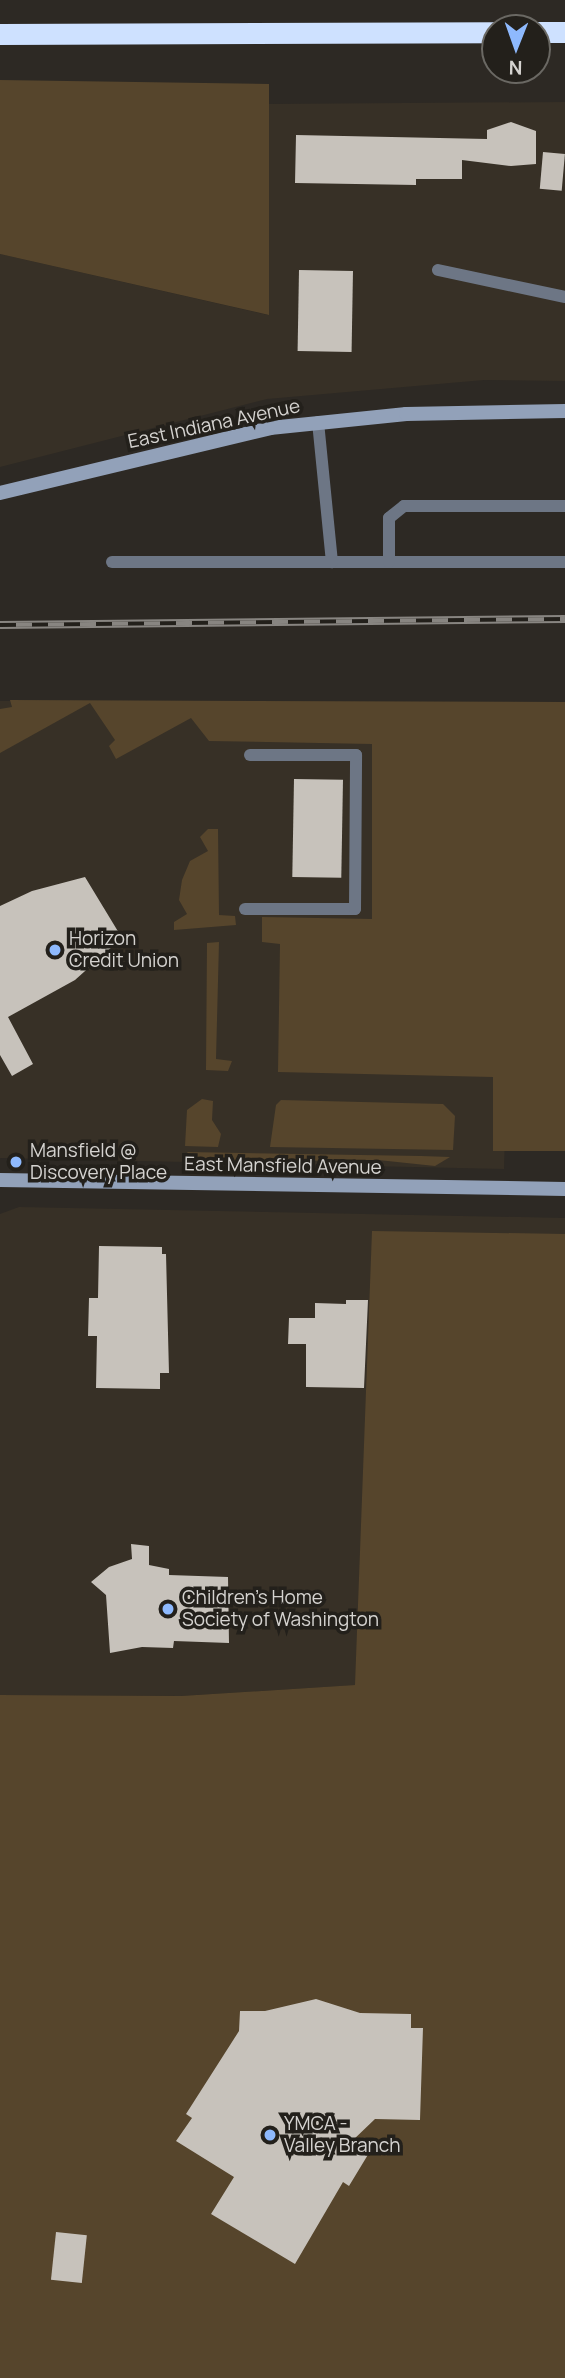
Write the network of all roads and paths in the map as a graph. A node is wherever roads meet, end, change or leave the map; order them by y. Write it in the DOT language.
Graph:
graph roads {
  1 [pos="481,32"];
  2 [pos="0,34"];
  3 [pos="438,270"];
  4 [pos="565,297"];
  5 [pos="565,411"];
  6 [pos="318,422"];
  7 [pos="0,493"];
  8 [pos="565,506"];
  9 [pos="112,562"];
  10 [pos="332,562"];
  11 [pos="390,562"];
  12 [pos="565,562"];
  13 [pos="250,755"];
  14 [pos="245,909"];
  15 [pos="0,1180"];
  16 [pos="565,1189"];
  1 -- 2 [label="highway"];
  3 -- 4 [label="lane"];
  5 -- 6 [label="main road, East Indiana Avenue"];
  6 -- 7 [label="main road, East Indiana Avenue"];
  6 -- 10 [label="lane"];
  8 -- 11 [label="lane"];
  9 -- 10 [label="lane"];
  10 -- 11 [label="lane"];
  11 -- 12 [label="lane"];
  13 -- 14 [label="lane"];
  15 -- 16 [label="main road, East Mansfield Avenue"];
}
